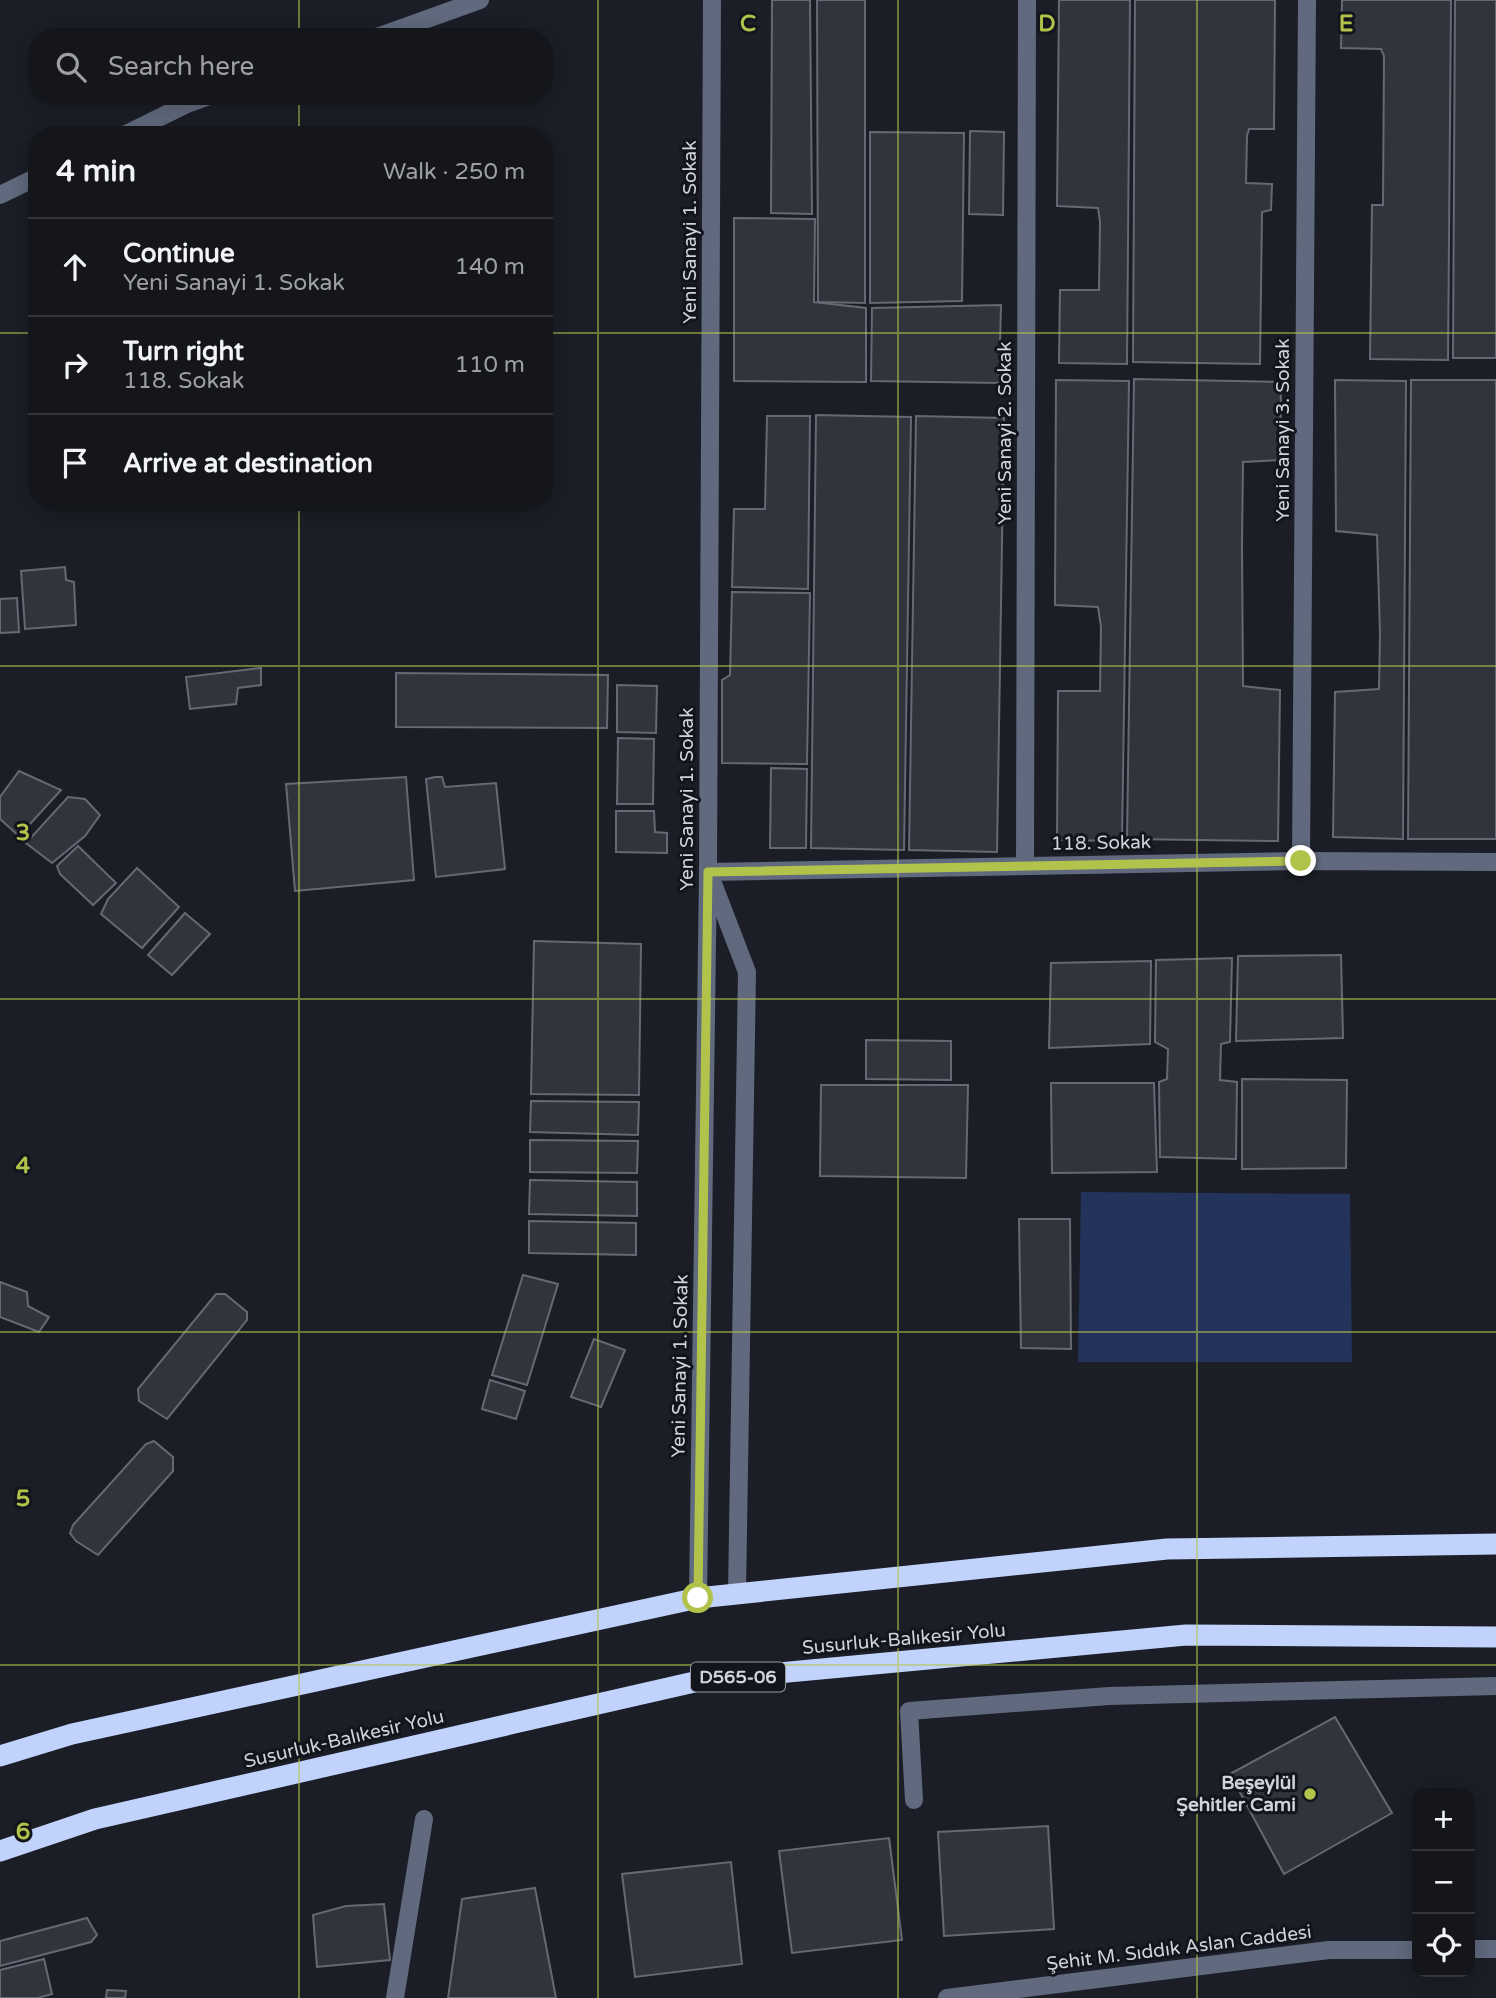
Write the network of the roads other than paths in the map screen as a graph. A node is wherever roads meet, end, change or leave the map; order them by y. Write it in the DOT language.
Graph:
graph roads {
  1 [pos="480,0"];
  2 [pos="712,0"];
  3 [pos="1027,0"];
  4 [pos="1307,0"];
  5 [pos="402,28"];
  6 [pos="185,105"];
  7 [pos="142,126"];
  8 [pos="28,181"];
  9 [pos="0,194"];
  10 [pos="1301,861"];
  11 [pos="1496,862"];
  12 [pos="1025,866"];
  13 [pos="708,872"];
  14 [pos="1496,1544"];
  15 [pos="737,1593"];
  16 [pos="698,1598"];
  17 [pos="1496,1637"];
  18 [pos="1496,1686"];
  19 [pos="0,1756"];
  20 [pos="914,1800"];
  21 [pos="424,1819"];
  22 [pos="0,1851"];
  23 [pos="1475,1949"];
  24 [pos="1496,1949"];
  25 [pos="1412,1950"];
  26 [pos="395,1998"];
  27 [pos="947,1998"];
  1 -- 5 [label="street"];
  2 -- 13 [label="street, Yeni Sanayi 1. Sokak"];
  3 -- 12 [label="street, Yeni Sanayi 2. Sokak"];
  4 -- 10 [label="street, Yeni Sanayi 3. Sokak"];
  6 -- 7 [label="street"];
  8 -- 9 [label="street"];
  10 -- 11 [label="street, 118. Sokak"];
  10 -- 12 [label="street, 118. Sokak"];
  12 -- 13 [label="street, 118. Sokak"];
  13 -- 15 [label="street"];
  13 -- 16 [label="street, Yeni Sanayi 1. Sokak"];
  14 -- 15 [label="highway"];
  15 -- 16 [label="highway"];
  16 -- 19 [label="highway"];
  17 -- 22 [label="highway, Susurluk-Balıkesir Yolu / D565-06"];
  18 -- 20 [label="street"];
  21 -- 26 [label="street"];
  23 -- 24 [label="street"];
  25 -- 27 [label="street, Şehit M. Sıddık Aslan Caddesi"];
}
